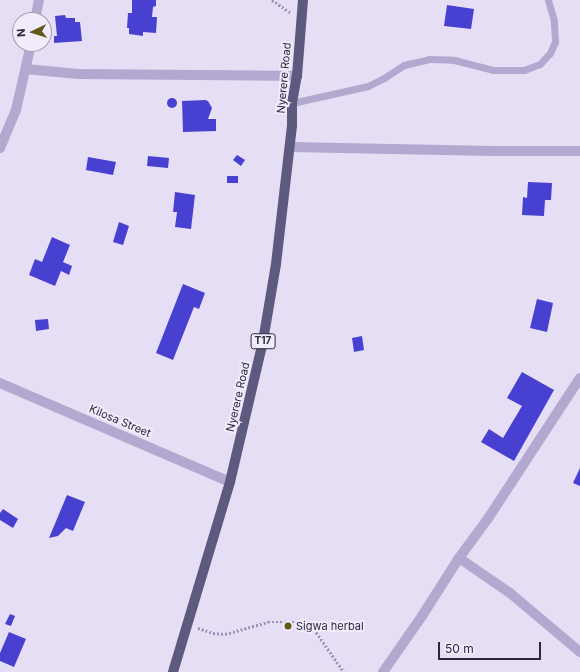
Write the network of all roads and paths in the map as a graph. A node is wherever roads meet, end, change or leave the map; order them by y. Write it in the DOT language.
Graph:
graph roads {
  1 [pos="39,0"];
  2 [pos="272,0"];
  3 [pos="303,0"];
  4 [pos="548,0"];
  5 [pos="37,12"];
  6 [pos="301,18"];
  7 [pos="29,52"];
  8 [pos="26,69"];
  9 [pos="297,76"];
  10 [pos="292,103"];
  11 [pos="290,147"];
  12 [pos="0,148"];
  13 [pos="580,151"];
  14 [pos="580,378"];
  15 [pos="0,383"];
  16 [pos="230,482"];
  17 [pos="459,558"];
  18 [pos="186,624"];
  19 [pos="580,652"];
  20 [pos="173,672"];
  21 [pos="344,672"];
  22 [pos="383,672"];
  1 -- 5 [label="street"];
  2 -- 6 [label="path"];
  3 -- 6 [label="main road, Nyerere Road / T17"];
  4 -- 10 [label="lane"];
  6 -- 9 [label="main road, Nyerere Road / T17"];
  7 -- 8 [label="street"];
  8 -- 9 [label="street"];
  8 -- 12 [label="street"];
  9 -- 10 [label="main road, Nyerere Road / T17"];
  10 -- 11 [label="main road, Nyerere Road / T17"];
  11 -- 13 [label="street"];
  11 -- 16 [label="main road, Nyerere Road / T17"];
  14 -- 17 [label="street"];
  15 -- 16 [label="street, Kilosa Street"];
  16 -- 18 [label="main road, Nyerere Road / T17"];
  17 -- 19 [label="street"];
  17 -- 22 [label="street"];
  18 -- 20 [label="main road, Nyerere Road / T17"];
  18 -- 21 [label="path"];
}
